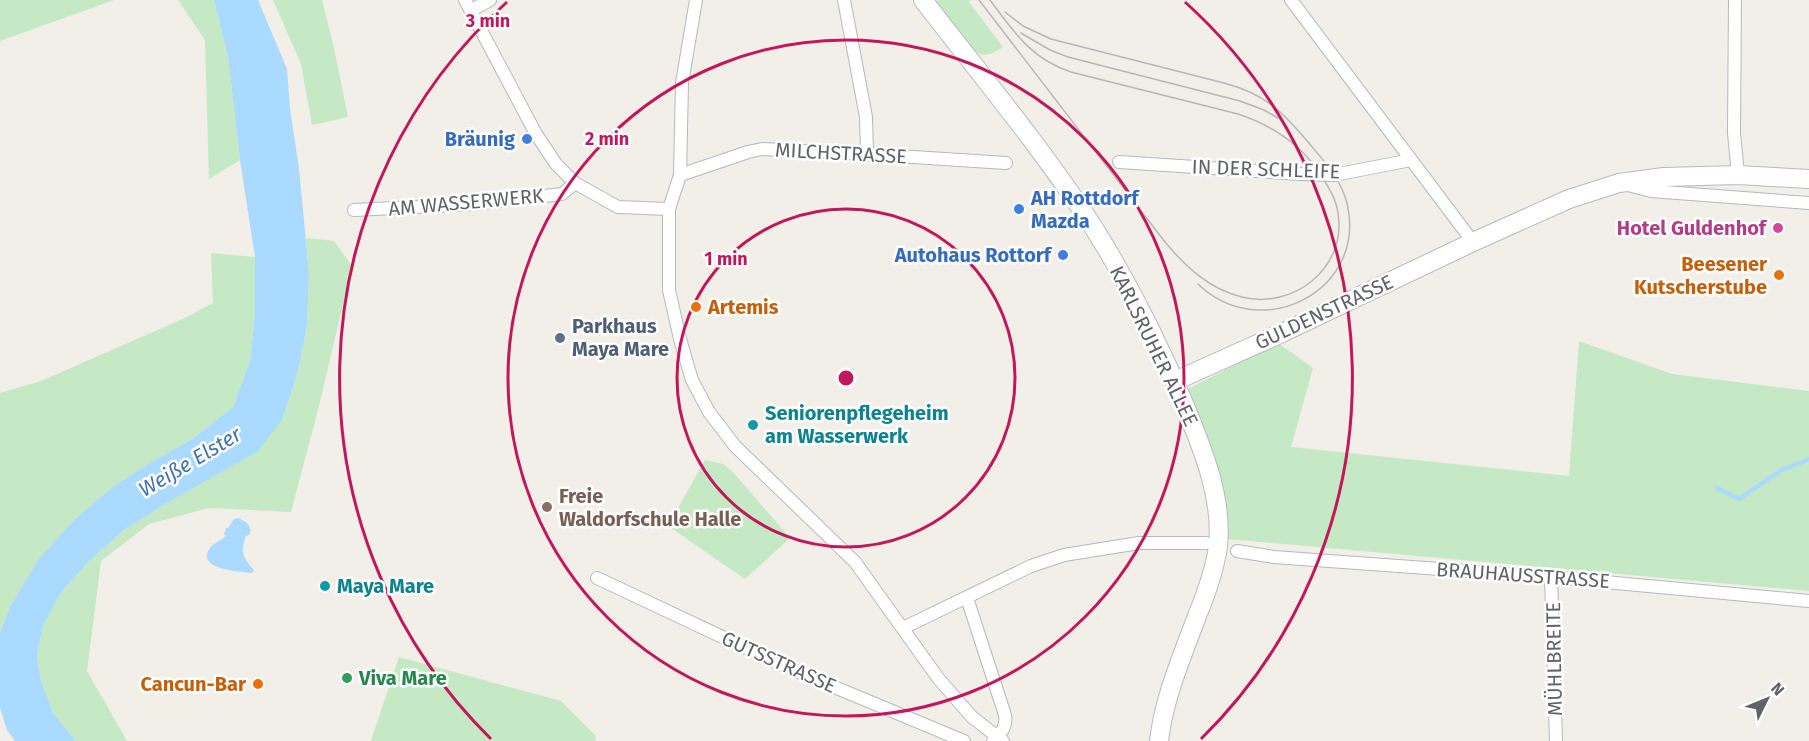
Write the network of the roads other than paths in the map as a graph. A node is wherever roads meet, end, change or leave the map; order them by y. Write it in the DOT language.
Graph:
graph roads {
  1 [pos="490,0"];
  2 [pos="696,0"];
  3 [pos="844,0"];
  4 [pos="923,0"];
  5 [pos="1291,0"];
  6 [pos="1735,0"];
  7 [pos="469,5"];
  8 [pos="867,154"];
  9 [pos="1411,160"];
  10 [pos="1119,162"];
  11 [pos="1006,163"];
  12 [pos="680,175"];
  13 [pos="1738,175"];
  14 [pos="1809,180"];
  15 [pos="575,183"];
  16 [pos="1619,183"];
  17 [pos="1809,203"];
  18 [pos="669,209"];
  19 [pos="354,210"];
  20 [pos="1473,242"];
  21 [pos="1175,381"];
  22 [pos="1206,543"];
  23 [pos="1237,551"];
  24 [pos="1551,577"];
  25 [pos="597,578"];
  26 [pos="967,598"];
  27 [pos="1809,601"];
  28 [pos="903,628"];
  29 [pos="998,740"];
  30 [pos="964,741"];
  31 [pos="1160,741"];
  32 [pos="1556,741"];
  1 -- 7 [label="street"];
  2 -- 12 [label="street"];
  3 -- 8 [label="street"];
  4 -- 21 [label="street, KARLSRUHER ALLEE"];
  5 -- 9 [label="street"];
  6 -- 13 [label="street"];
  7 -- 15 [label="street"];
  8 -- 11 [label="street, MILCHSTRASSE"];
  8 -- 12 [label="street, MILCHSTRASSE"];
  9 -- 10 [label="street, IN DER SCHLEIFE"];
  9 -- 20 [label="street"];
  12 -- 18 [label="street"];
  13 -- 14 [label="street, GULDENSTRASSE"];
  13 -- 16 [label="street, GULDENSTRASSE"];
  15 -- 18 [label="street"];
  15 -- 19 [label="street, AM WASSERWERK"];
  16 -- 17 [label="street"];
  16 -- 20 [label="street, GULDENSTRASSE"];
  18 -- 28 [label="street"];
  20 -- 21 [label="street, GULDENSTRASSE"];
  21 -- 31 [label="street, KARLSRUHER ALLEE"];
  22 -- 26 [label="street"];
  23 -- 24 [label="street, BRAUHAUSSTRASSE"];
  24 -- 27 [label="street, BRAUHAUSSTRASSE"];
  24 -- 32 [label="street, MÜHLBREITE"];
  25 -- 30 [label="street, GUTSSTRASSE"];
  26 -- 28 [label="street"];
  26 -- 29 [label="street"];
  28 -- 29 [label="street"];
}
